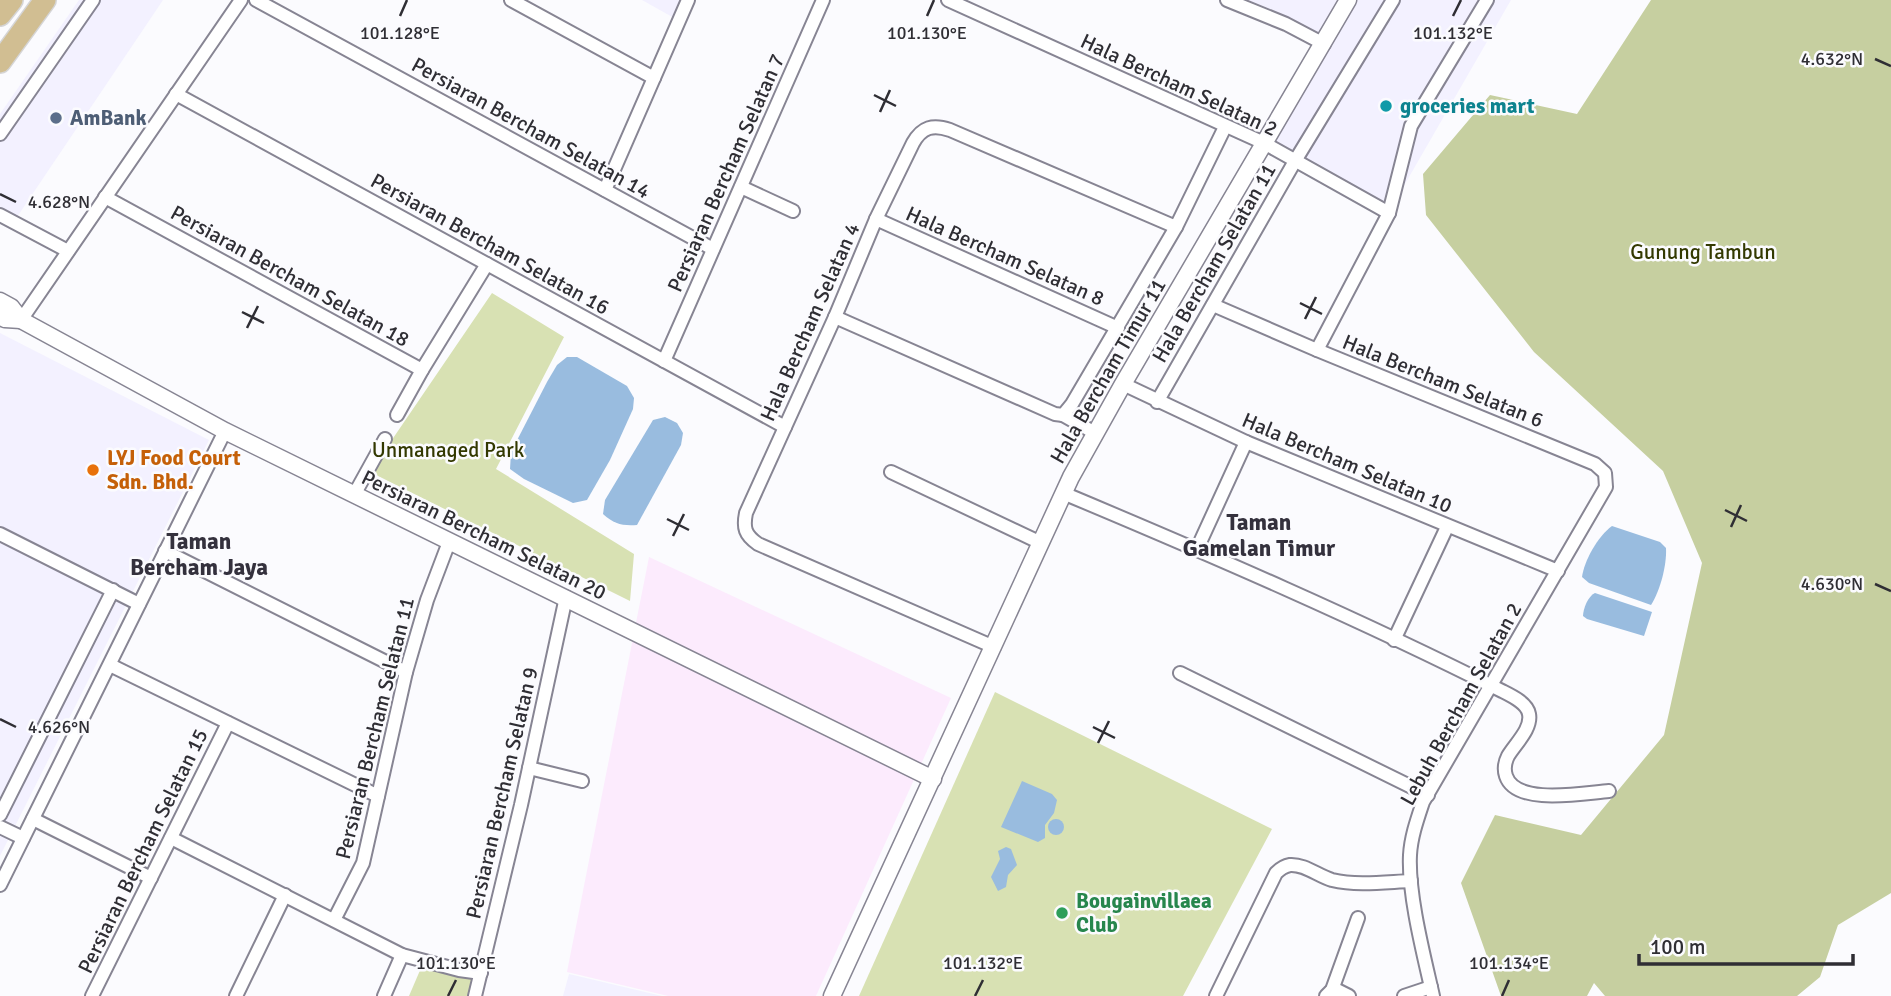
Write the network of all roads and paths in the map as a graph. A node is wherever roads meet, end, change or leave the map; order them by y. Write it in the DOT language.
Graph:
graph roads {
  1 [pos="12,0"];
  2 [pos="44,0"];
  3 [pos="93,0"];
  4 [pos="241,0"];
  5 [pos="256,0"];
  6 [pos="511,0"];
  7 [pos="688,0"];
  8 [pos="823,0"];
  9 [pos="948,0"];
  10 [pos="1227,0"];
  11 [pos="1348,0"];
  12 [pos="1394,0"];
  13 [pos="1487,0"];
  14 [pos="0,15"];
  15 [pos="1324,44"];
  16 [pos="0,62"];
  17 [pos="654,78"];
  18 [pos="176,94"];
  19 [pos="1224,127"];
  20 [pos="0,134"];
  21 [pos="1264,143"];
  22 [pos="1295,161"];
  23 [pos="741,187"];
  24 [pos="605,190"];
  25 [pos="105,197"];
  26 [pos="793,211"];
  27 [pos="1390,213"];
  28 [pos="0,215"];
  29 [pos="876,219"];
  30 [pos="1176,227"];
  31 [pos="713,249"];
  32 [pos="68,251"];
  33 [pos="487,264"];
  34 [pos="0,301"];
  35 [pos="1213,304"];
  36 [pos="0,317"];
  37 [pos="835,317"];
  38 [pos="21,320"];
  39 [pos="1118,328"];
  40 [pos="1317,350"];
  41 [pos="664,361"];
  42 [pos="422,370"];
  43 [pos="1123,384"];
  44 [pos="1157,401"];
  45 [pos="397,415"];
  46 [pos="1059,415"];
  47 [pos="785,427"];
  48 [pos="225,431"];
  49 [pos="1095,433"];
  50 [pos="384,439"];
  51 [pos="1246,442"];
  52 [pos="891,472"];
  53 [pos="1606,487"];
  54 [pos="1063,493"];
  55 [pos="354,495"];
  56 [pos="1447,527"];
  57 [pos="0,534"];
  58 [pos="449,542"];
  59 [pos="1041,543"];
  60 [pos="1197,549"];
  61 [pos="165,551"];
  62 [pos="1558,571"];
  63 [pos="113,590"];
  64 [pos="566,597"];
  65 [pos="139,604"];
  66 [pos="1394,640"];
  67 [pos="994,647"];
  68 [pos="110,665"];
  69 [pos="406,672"];
  70 [pos="1180,673"];
  71 [pos="1491,686"];
  72 [pos="228,723"];
  73 [pos="529,768"];
  74 [pos="933,779"];
  75 [pos="582,780"];
  76 [pos="1609,791"];
  77 [pos="1428,795"];
  78 [pos="378,796"];
  79 [pos="0,815"];
  80 [pos="33,819"];
  81 [pos="0,827"];
  82 [pos="23,838"];
  83 [pos="171,838"];
  84 [pos="151,878"];
  85 [pos="1411,881"];
  86 [pos="0,885"];
  87 [pos="285,895"];
  88 [pos="1359,918"];
  89 [pos="334,920"];
  90 [pos="402,956"];
  91 [pos="481,973"];
  92 [pos="1432,992"];
  93 [pos="1329,993"];
  94 [pos="92,996"];
  95 [pos="236,996"];
  96 [pos="384,996"];
  97 [pos="475,996"];
  98 [pos="832,996"];
  99 [pos="1216,996"];
  100 [pos="1349,996"];
  101 [pos="1404,996"];
  1 -- 14 [label="main road"];
  2 -- 16 [label="main road"];
  3 -- 20 [label="street"];
  4 -- 18 [label="street"];
  5 -- 24 [label="street, Persiaran Bercham Selatan 14"];
  6 -- 17 [label="street"];
  7 -- 17 [label="street"];
  8 -- 23 [label="street, Persiaran Bercham Selatan 7"];
  9 -- 19 [label="street, Hala Bercham Selatan 2"];
  10 -- 15 [label="street"];
  11 -- 15 [label="street, Hala Bercham Timur 11"];
  12 -- 22 [label="street, Hala Bercham Selatan 11"];
  13 -- 27 [label="street"];
  15 -- 21 [label="street, Hala Bercham Timur 11"];
  17 -- 24 [label="street"];
  18 -- 25 [label="street"];
  18 -- 33 [label="street, Persiaran Bercham Selatan 16"];
  19 -- 21 [label="street, Hala Bercham Selatan 2"];
  19 -- 30 [label="street"];
  21 -- 22 [label="street, Hala Bercham Selatan 2"];
  21 -- 43 [label="street, Hala Bercham Timur 11"];
  22 -- 27 [label="street, Hala Bercham Selatan 2"];
  22 -- 35 [label="street, Hala Bercham Selatan 11"];
  23 -- 26 [label="street"];
  23 -- 31 [label="street, Persiaran Bercham Selatan 7"];
  24 -- 31 [label="street, Persiaran Bercham Selatan 14"];
  25 -- 32 [label="street"];
  25 -- 42 [label="street, Persiaran Bercham Selatan 18"];
  27 -- 40 [label="street"];
  28 -- 32 [label="street"];
  29 -- 30 [label="street, Hala Bercham Selatan 4"];
  29 -- 37 [label="street, Hala Bercham Selatan 4"];
  29 -- 39 [label="street, Hala Bercham Selatan 8"];
  30 -- 39 [label="street"];
  31 -- 41 [label="street, Persiaran Bercham Selatan 7"];
  32 -- 38 [label="street"];
  33 -- 41 [label="street, Persiaran Bercham Selatan 16"];
  33 -- 42 [label="street, Persiaran Bercham Selatan 18"];
  34 -- 38 [label="street"];
  35 -- 40 [label="street, Hala Bercham Selatan 6"];
  35 -- 44 [label="street, Hala Bercham Selatan 11"];
  36 -- 38 [label="street"];
  37 -- 46 [label="street"];
  37 -- 47 [label="street, Hala Bercham Selatan 4"];
  38 -- 48 [label="street, Persiaran Bercham Selatan 20"];
  39 -- 46 [label="street"];
  40 -- 53 [label="street, Hala Bercham Selatan 6"];
  41 -- 47 [label="street, Persiaran Bercham Selatan 16"];
  42 -- 45 [label="street"];
  43 -- 44 [label="street, Hala Bercham Selatan 10"];
  43 -- 49 [label="street, Hala Bercham Timur 11"];
  44 -- 51 [label="street, Hala Bercham Selatan 10"];
  46 -- 49 [label="street"];
  47 -- 67 [label="street, Hala Bercham Selatan 4"];
  48 -- 55 [label="street, Persiaran Bercham Selatan 20"];
  48 -- 61 [label="street"];
  49 -- 54 [label="street, Hala Bercham Timur 11"];
  50 -- 55 [label="street"];
  51 -- 56 [label="street, Hala Bercham Selatan 10"];
  51 -- 60 [label="street"];
  52 -- 59 [label="street"];
  53 -- 62 [label="street, Lebuh Bercham Selatan 2"];
  54 -- 59 [label="street, Hala Bercham Timur 11"];
  54 -- 60 [label="street"];
  55 -- 58 [label="street, Persiaran Bercham Selatan 20"];
  56 -- 62 [label="street, Hala Bercham Selatan 10"];
  56 -- 66 [label="street"];
  57 -- 63 [label="street"];
  58 -- 64 [label="street, Persiaran Bercham Selatan 20"];
  58 -- 69 [label="street, Persiaran Bercham Selatan 11"];
  59 -- 67 [label="street, Hala Bercham Timur 11"];
  60 -- 66 [label="street"];
  61 -- 65 [label="street"];
  61 -- 69 [label="street"];
  62 -- 71 [label="street, Lebuh Bercham Selatan 2"];
  63 -- 65 [label="street"];
  63 -- 79 [label="street"];
  64 -- 73 [label="street, Persiaran Bercham Selatan 9"];
  64 -- 74 [label="street, Persiaran Bercham Selatan 20"];
  65 -- 68 [label="street"];
  66 -- 71 [label="street"];
  67 -- 74 [label="street, Hala Bercham Timur 11"];
  68 -- 72 [label="street"];
  68 -- 80 [label="street"];
  69 -- 78 [label="street, Persiaran Bercham Selatan 11"];
  70 -- 77 [label="street"];
  71 -- 76 [label="street"];
  71 -- 77 [label="street, Lebuh Bercham Selatan 2"];
  72 -- 78 [label="street"];
  72 -- 83 [label="street, Persiaran Bercham Selatan 15"];
  73 -- 75 [label="street"];
  73 -- 91 [label="street, Persiaran Bercham Selatan 9"];
  74 -- 98 [label="street, Hala Bercham Timur 11"];
  77 -- 85 [label="street, Lebuh Bercham Selatan 2"];
  78 -- 89 [label="street, Persiaran Bercham Selatan 11"];
  80 -- 82 [label="street"];
  80 -- 84 [label="street"];
  81 -- 82 [label="street"];
  82 -- 86 [label="street"];
  83 -- 84 [label="street, Persiaran Bercham Selatan 15"];
  83 -- 87 [label="street"];
  84 -- 94 [label="street, Persiaran Bercham Selatan 15"];
  85 -- 92 [label="street, Lebuh Bercham Selatan 2"];
  85 -- 99 [label="street"];
  87 -- 89 [label="street"];
  87 -- 95 [label="street"];
  88 -- 93 [label="street"];
  89 -- 90 [label="street"];
  90 -- 91 [label="street"];
  90 -- 96 [label="street"];
  91 -- 97 [label="street, Persiaran Bercham Selatan 9"];
  92 -- 101 [label="street"];
  93 -- 100 [label="street"];
}
